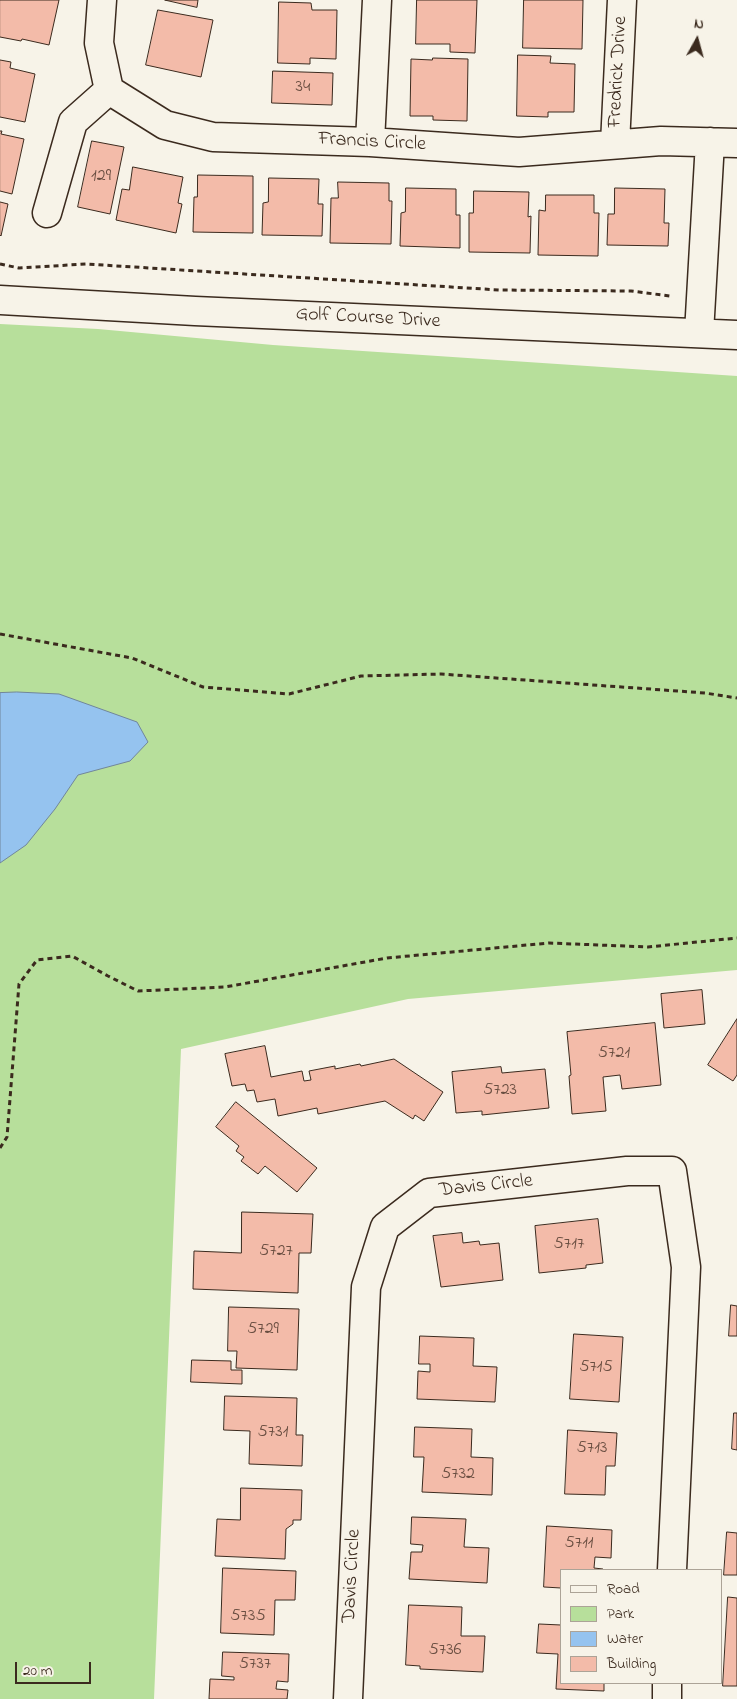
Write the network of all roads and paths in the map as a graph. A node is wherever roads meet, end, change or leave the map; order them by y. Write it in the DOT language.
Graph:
graph roads {
  1 [pos="102,0"];
  2 [pos="377,0"];
  3 [pos="622,0"];
  4 [pos="109,90"];
  5 [pos="370,142"];
  6 [pos="710,142"];
  7 [pos="737,143"];
  8 [pos="616,144"];
  9 [pos="47,213"];
  10 [pos="0,264"];
  11 [pos="670,296"];
  12 [pos="0,300"];
  13 [pos="699,333"];
  14 [pos="737,335"];
  15 [pos="0,634"];
  16 [pos="737,698"];
  17 [pos="737,938"];
  18 [pos="0,1148"];
  19 [pos="672,1569"];
  20 [pos="668,1684"];
  21 [pos="348,1699"];
  22 [pos="667,1699"];
  1 -- 4 [label="street"];
  2 -- 5 [label="street"];
  3 -- 8 [label="street, Fredrick Drive"];
  4 -- 5 [label="street, Francis Circle"];
  4 -- 9 [label="street"];
  5 -- 8 [label="street, Francis Circle"];
  6 -- 7 [label="street, Francis Circle"];
  6 -- 8 [label="street, Francis Circle"];
  6 -- 13 [label="street"];
  10 -- 11 [label="path"];
  12 -- 13 [label="street, Golf Course Drive"];
  13 -- 14 [label="street, Golf Course Drive"];
  15 -- 16 [label="path"];
  17 -- 18 [label="path"];
  19 -- 21 [label="street, Davis Circle"];
  20 -- 22 [label="street"];
}
